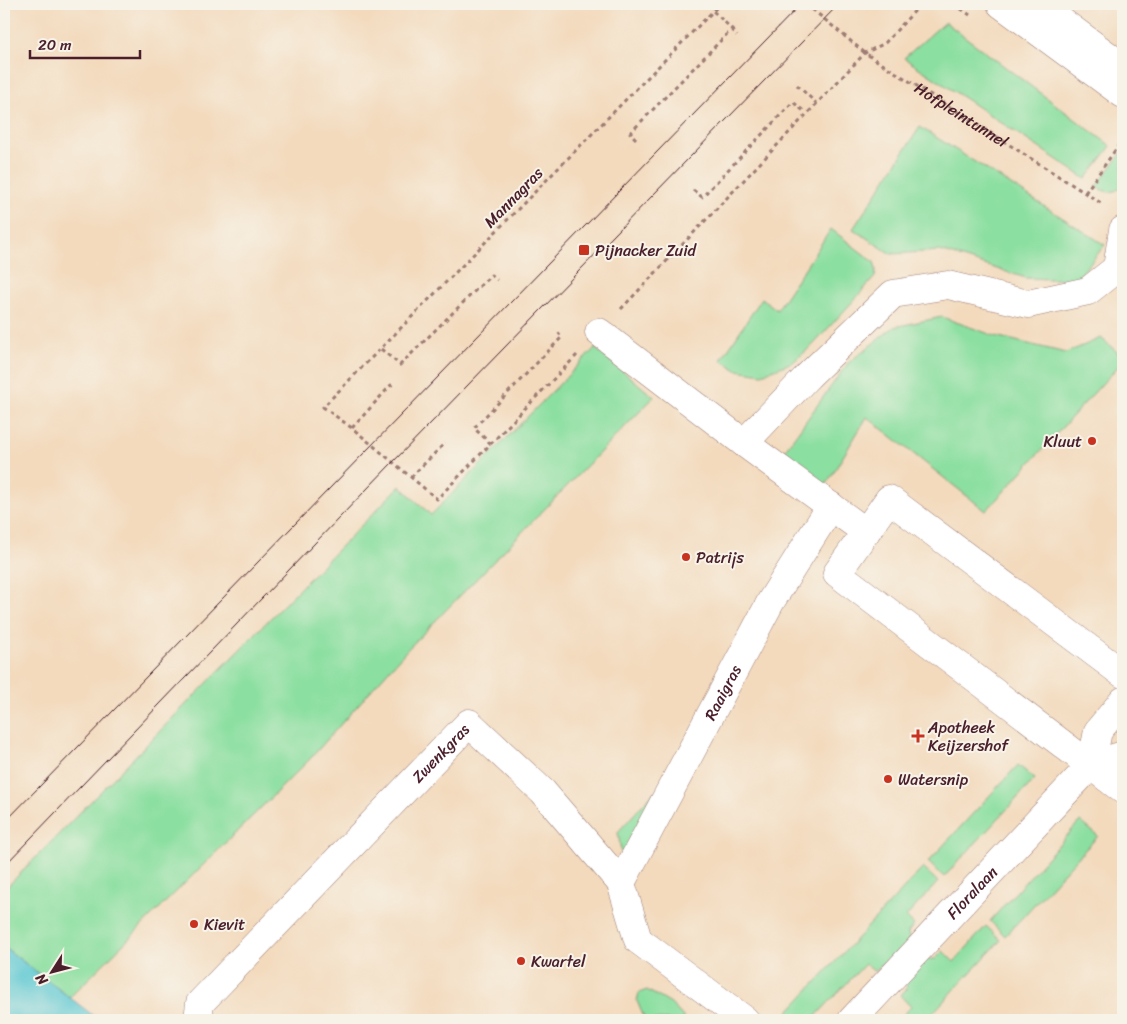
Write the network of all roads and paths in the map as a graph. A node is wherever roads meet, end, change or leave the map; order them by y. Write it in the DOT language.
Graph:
graph roads {
  1 [pos="720,4"];
  2 [pos="806,4"];
  3 [pos="921,4"];
  4 [pos="1001,4"];
  5 [pos="1038,4"];
  6 [pos="713,11"];
  7 [pos="732,29"];
  8 [pos="737,36"];
  9 [pos="865,53"];
  10 [pos="1123,67"];
  11 [pos="797,85"];
  12 [pos="1123,94"];
  13 [pos="816,103"];
  14 [pos="806,113"];
  15 [pos="636,139"];
  16 [pos="1123,139"];
  17 [pos="693,190"];
  18 [pos="1085,193"];
  19 [pos="1108,208"];
  20 [pos="1123,230"];
  21 [pos="497,280"];
  22 [pos="557,331"];
  23 [pos="599,332"];
  24 [pos="381,349"];
  25 [pos="394,388"];
  26 [pos="323,407"];
  27 [pos="352,428"];
  28 [pos="445,443"];
  29 [pos="744,443"];
  30 [pos="490,444"];
  31 [pos="411,477"];
  32 [pos="831,506"];
  33 [pos="866,532"];
  34 [pos="1123,674"];
  35 [pos="1123,701"];
  36 [pos="1123,755"];
  37 [pos="1091,765"];
  38 [pos="1123,790"];
  39 [pos="621,882"];
  40 [pos="198,1020"];
  41 [pos="745,1020"];
  42 [pos="852,1020"];
  1 -- 6 [label="path, Mannagras"];
  2 -- 9 [label="path, Hofpleintunnel"];
  3 -- 9 [label="path"];
  4 -- 12 [label="street"];
  5 -- 10 [label="street"];
  6 -- 7 [label="path"];
  6 -- 24 [label="path, Mannagras"];
  7 -- 8 [label="path"];
  7 -- 15 [label="path"];
  9 -- 18 [label="path, Hofpleintunnel"];
  11 -- 13 [label="path"];
  14 -- 17 [label="path"];
  16 -- 18 [label="path"];
  18 -- 19 [label="path, Hofpleintunnel"];
  20 -- 29 [label="street"];
  21 -- 24 [label="path"];
  22 -- 30 [label="path"];
  23 -- 29 [label="street"];
  24 -- 26 [label="path, Mannagras"];
  25 -- 27 [label="path"];
  28 -- 31 [label="path"];
  29 -- 32 [label="street"];
  32 -- 33 [label="street"];
  32 -- 39 [label="street, Raaigras"];
  33 -- 34 [label="street"];
  33 -- 37 [label="street"];
  35 -- 37 [label="street"];
  36 -- 37 [label="street, Floralaan"];
  37 -- 38 [label="street"];
  37 -- 42 [label="street, Floralaan"];
  39 -- 40 [label="street, Zwenkgras"];
  39 -- 41 [label="street, Zwenkgras"];
}
